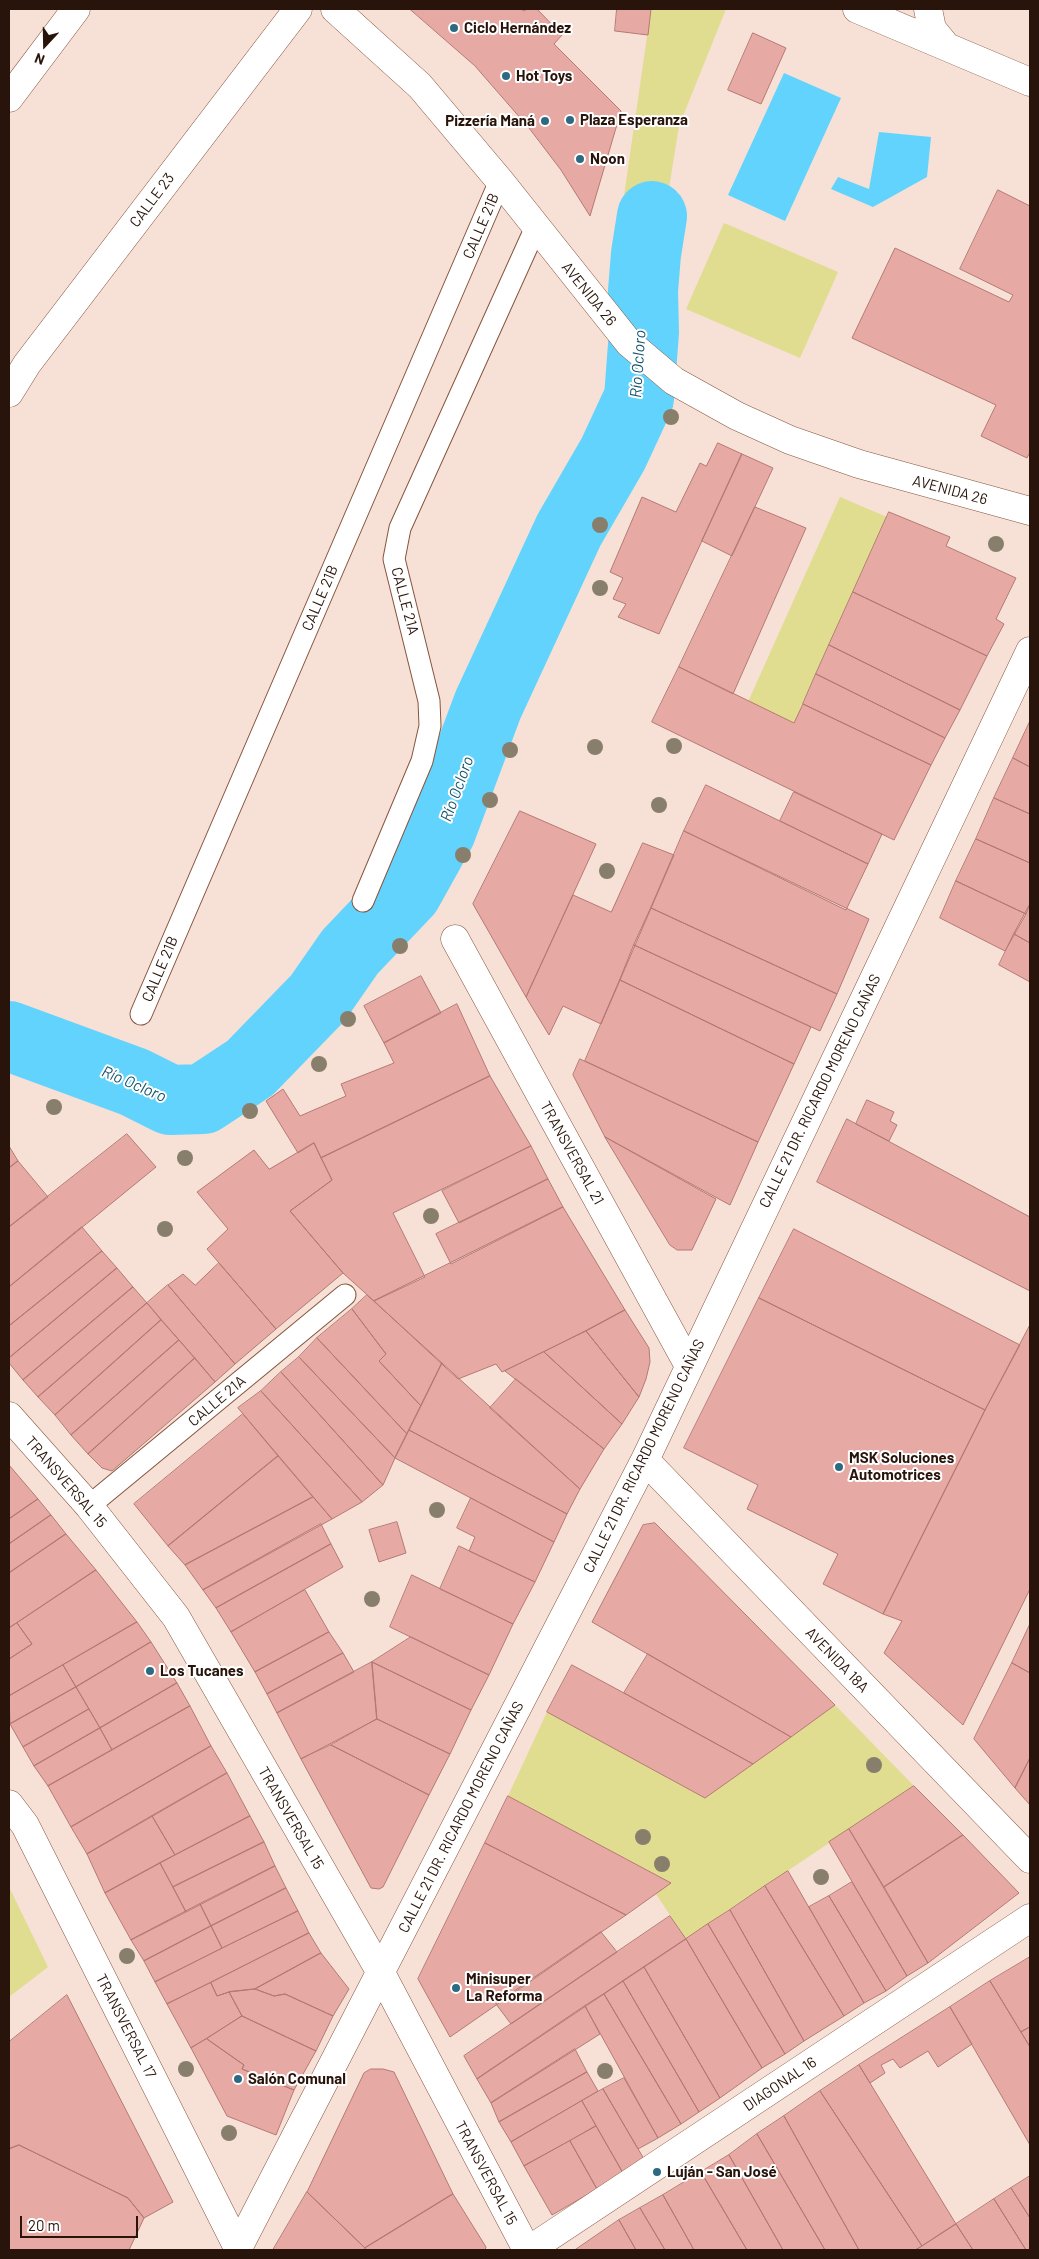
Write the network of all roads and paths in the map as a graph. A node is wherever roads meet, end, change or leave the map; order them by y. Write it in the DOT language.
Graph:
graph roads {
  1 [pos="76,9"];
  2 [pos="298,9"];
  3 [pos="335,9"];
  4 [pos="858,9"];
  5 [pos="928,9"];
  6 [pos="946,46"];
  7 [pos="1030,82"];
  8 [pos="9,98"];
  9 [pos="500,181"];
  10 [pos="536,227"];
  11 [pos="9,393"];
  12 [pos="1030,511"];
  13 [pos="1030,651"];
  14 [pos="363,901"];
  15 [pos="455,939"];
  16 [pos="141,1014"];
  17 [pos="346,1295"];
  18 [pos="689,1366"];
  19 [pos="9,1416"];
  20 [pos="645,1460"];
  21 [pos="89,1506"];
  22 [pos="9,1804"];
  23 [pos="1030,1859"];
  24 [pos="1030,1918"];
  25 [pos="381,1973"];
  26 [pos="238,2249"];
  27 [pos="528,2250"];
  1 -- 8 [label="street"];
  2 -- 11 [label="street, CALLE 23"];
  3 -- 9 [label="street, AVENIDA 26"];
  4 -- 6 [label="street"];
  5 -- 6 [label="street"];
  6 -- 7 [label="street"];
  9 -- 10 [label="street, AVENIDA 26"];
  9 -- 16 [label="lane, CALLE 21B"];
  10 -- 12 [label="street, AVENIDA 26"];
  10 -- 14 [label="lane, CALLE 21A"];
  13 -- 18 [label="street, CALLE 21 DR. RICARDO MORENO CAÑAS"];
  15 -- 18 [label="street, TRANSVERSAL 21"];
  17 -- 21 [label="lane, CALLE 21A"];
  18 -- 20 [label="street, CALLE 21 DR. RICARDO MORENO CAÑAS"];
  19 -- 21 [label="street, TRANSVERSAL 15"];
  20 -- 23 [label="street, AVENIDA 18A"];
  20 -- 25 [label="street, CALLE 21 DR. RICARDO MORENO CAÑAS"];
  21 -- 25 [label="street, TRANSVERSAL 15"];
  22 -- 26 [label="street, TRANSVERSAL 17"];
  24 -- 27 [label="street, DIAGONAL 16"];
  25 -- 26 [label="street, CALLE 21 DR. RICARDO MORENO CAÑAS"];
  25 -- 27 [label="street, TRANSVERSAL 15"];
}
